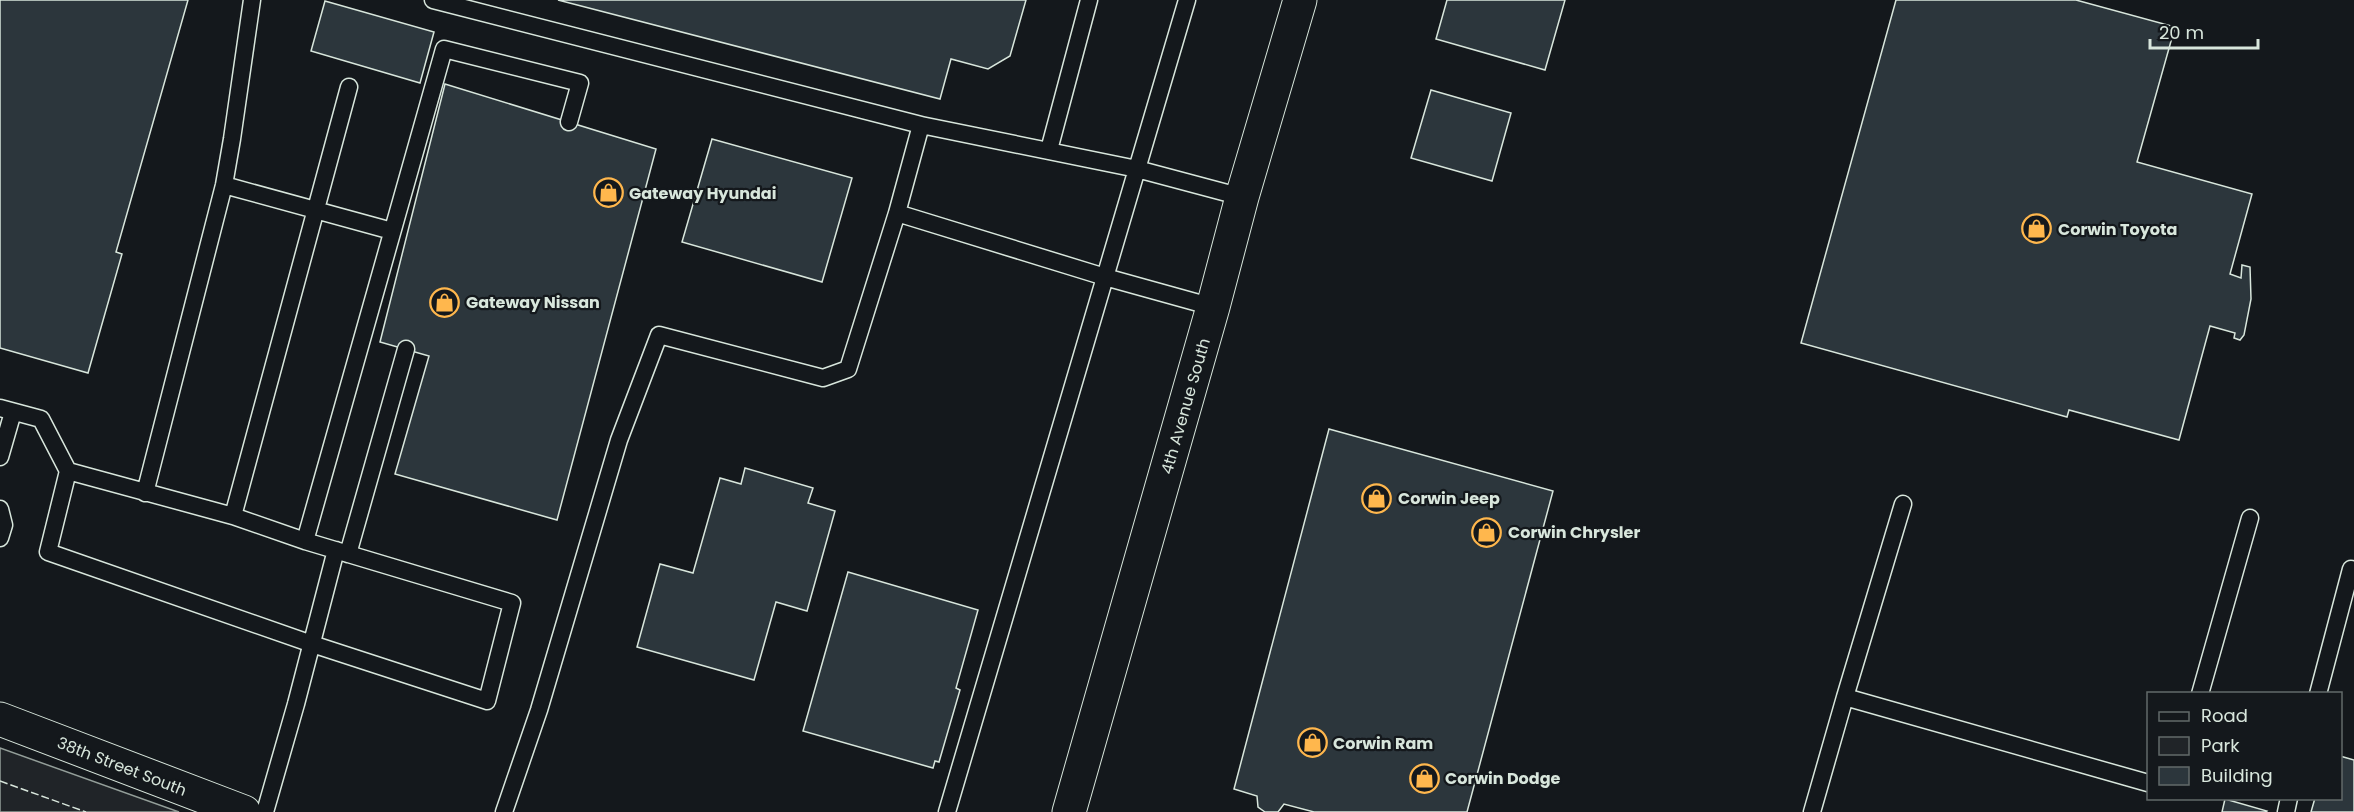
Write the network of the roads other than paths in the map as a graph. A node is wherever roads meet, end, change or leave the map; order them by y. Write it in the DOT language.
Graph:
graph roads {
  1 [pos="252,0"];
  2 [pos="433,0"];
  3 [pos="1089,0"];
  4 [pos="1187,0"];
  5 [pos="1300,0"];
  6 [pos="457,3"];
  7 [pos="349,87"];
  8 [pos="569,122"];
  9 [pos="921,125"];
  10 [pos="1049,150"];
  11 [pos="1137,169"];
  12 [pos="224,185"];
  13 [pos="1242,197"];
  14 [pos="316,211"];
  15 [pos="897,213"];
  16 [pos="392,231"];
  17 [pos="1106,277"];
  18 [pos="1213,308"];
  19 [pos="406,350"];
  20 [pos="7,410"];
  21 [pos="0,457"];
  22 [pos="68,471"];
  23 [pos="145,493"];
  24 [pos="1903,504"];
  25 [pos="0,508"];
  26 [pos="233,516"];
  27 [pos="2250,518"];
  28 [pos="0,538"];
  29 [pos="305,541"];
  30 [pos="342,552"];
  31 [pos="2354,570"];
  32 [pos="312,644"];
  33 [pos="2200,692"];
  34 [pos="2318,692"];
  35 [pos="1845,697"];
  36 [pos="0,719"];
  37 [pos="2147,783"];
  38 [pos="244,812"];
  39 [pos="265,812"];
  40 [pos="504,812"];
  41 [pos="947,812"];
  42 [pos="1069,812"];
  43 [pos="1812,812"];
  1 -- 12 [label="lane"];
  2 -- 6 [label="lane"];
  3 -- 10 [label="lane"];
  4 -- 11 [label="lane"];
  5 -- 13 [label="street, 4th Avenue South"];
  6 -- 9 [label="lane"];
  7 -- 14 [label="lane"];
  8 -- 16 [label="lane"];
  9 -- 10 [label="lane"];
  9 -- 15 [label="lane"];
  10 -- 11 [label="lane"];
  11 -- 13 [label="lane"];
  11 -- 17 [label="lane"];
  12 -- 14 [label="lane"];
  12 -- 23 [label="lane"];
  13 -- 18 [label="street, 4th Avenue South"];
  14 -- 16 [label="lane"];
  14 -- 26 [label="lane"];
  15 -- 17 [label="lane"];
  15 -- 40 [label="lane"];
  16 -- 29 [label="lane"];
  17 -- 18 [label="lane"];
  17 -- 41 [label="lane"];
  18 -- 42 [label="street, 4th Avenue South"];
  19 -- 30 [label="lane"];
  20 -- 21 [label="lane"];
  20 -- 22 [label="lane"];
  22 -- 23 [label="lane"];
  22 -- 32 [label="lane"];
  23 -- 26 [label="lane"];
  24 -- 35 [label="lane"];
  25 -- 28 [label="lane"];
  26 -- 29 [label="lane"];
  27 -- 33 [label="lane"];
  29 -- 30 [label="lane"];
  30 -- 32 [label="lane"];
  30 -- 32 [label="lane"];
  31 -- 34 [label="lane"];
  32 -- 39 [label="lane"];
  35 -- 37 [label="lane"];
  35 -- 43 [label="lane"];
  36 -- 38 [label="street, 38th Street South"];
}
